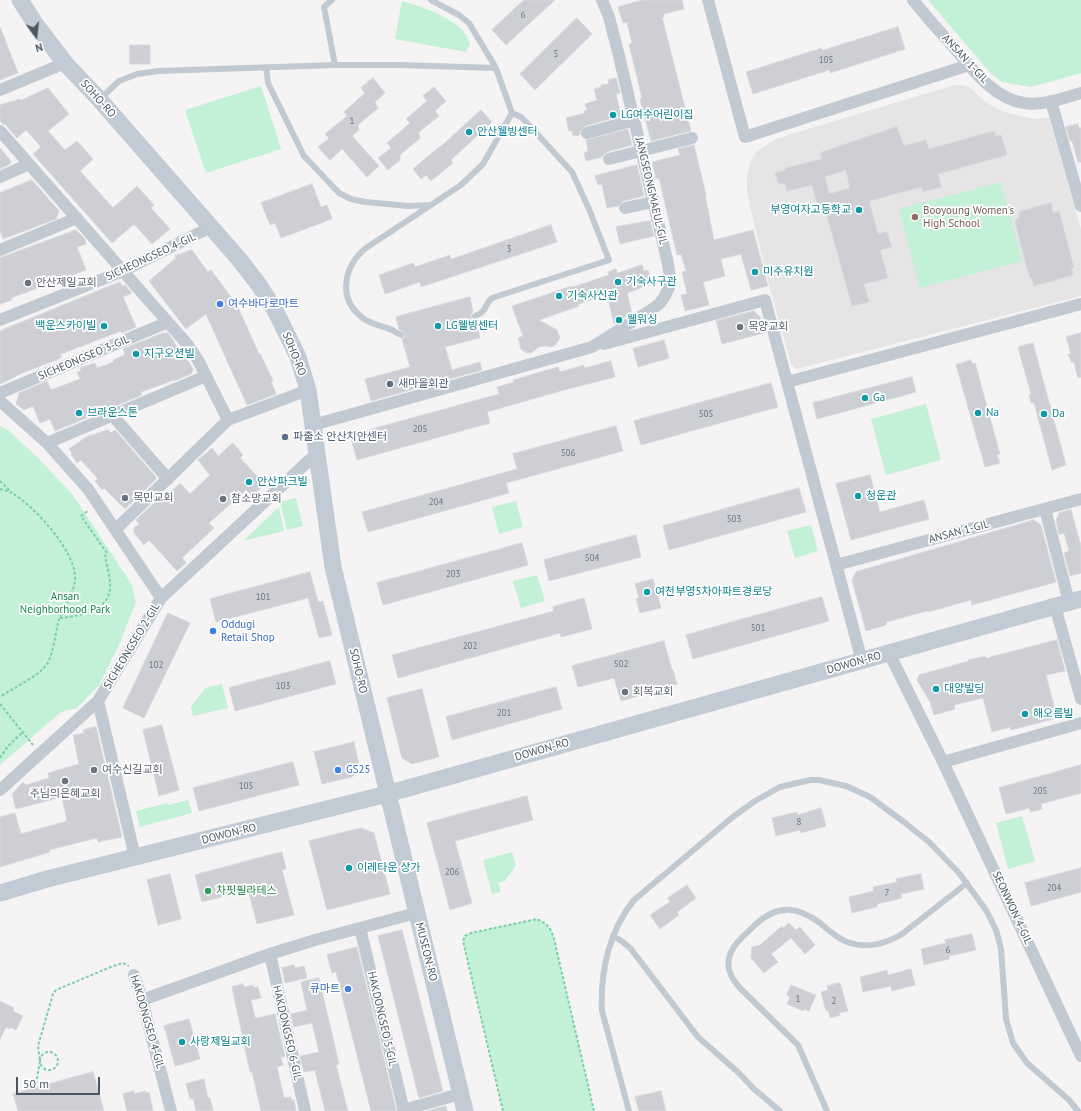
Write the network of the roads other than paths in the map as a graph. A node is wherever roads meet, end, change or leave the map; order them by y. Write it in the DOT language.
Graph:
graph roads {
  1 [pos="20,0"];
  2 [pos="332,0"];
  3 [pos="431,0"];
  4 [pos="602,0"];
  5 [pos="708,0"];
  6 [pos="913,0"];
  7 [pos="323,3"];
  8 [pos="65,63"];
  9 [pos="335,65"];
  10 [pos="969,65"];
  11 [pos="266,67"];
  12 [pos="496,68"];
  13 [pos="0,90"];
  14 [pos="1081,93"];
  15 [pos="99,99"];
  16 [pos="1051,101"];
  17 [pos="512,113"];
  18 [pos="634,120"];
  19 [pos="0,131"];
  20 [pos="587,133"];
  21 [pos="692,138"];
  22 [pos="642,151"];
  23 [pos="609,159"];
  24 [pos="29,164"];
  25 [pos="1076,171"];
  26 [pos="0,177"];
  27 [pos="653,202"];
  28 [pos="431,205"];
  29 [pos="1081,206"];
  30 [pos="625,208"];
  31 [pos="77,218"];
  32 [pos="211,227"];
  33 [pos="0,250"];
  34 [pos="123,271"];
  35 [pos="1081,304"];
  36 [pos="474,316"];
  37 [pos="0,320"];
  38 [pos="168,322"];
  39 [pos="401,335"];
  40 [pos="592,347"];
  41 [pos="206,376"];
  42 [pos="787,382"];
  43 [pos="308,390"];
  44 [pos="0,393"];
  45 [pos="0,401"];
  46 [pos="113,416"];
  47 [pos="228,420"];
  48 [pos="313,426"];
  49 [pos="48,443"];
  50 [pos="317,453"];
  51 [pos="168,479"];
  52 [pos="1081,499"];
  53 [pos="1045,508"];
  54 [pos="116,529"];
  55 [pos="836,565"];
  56 [pos="161,598"];
  57 [pos="1068,603"];
  58 [pos="889,653"];
  59 [pos="862,660"];
  60 [pos="1081,699"];
  61 [pos="98,701"];
  62 [pos="1081,723"];
  63 [pos="942,762"];
  64 [pos="0,790"];
  65 [pos="387,794"];
  66 [pos="135,857"];
  67 [pos="967,883"];
  68 [pos="0,893"];
  69 [pos="416,913"];
  70 [pos="360,928"];
  71 [pos="613,936"];
  72 [pos="270,954"];
  73 [pos="134,975"];
  74 [pos="142,1000"];
  75 [pos="1081,1056"];
  76 [pos="460,1094"];
  77 [pos="403,1110"];
  78 [pos="171,1111"];
  79 [pos="305,1111"];
  80 [pos="465,1111"];
  81 [pos="629,1111"];
  82 [pos="780,1111"];
  83 [pos="827,1111"];
  84 [pos="1078,1111"];
  1 -- 8 [label="street, SOHO-RO"];
  2 -- 7 [label="lane"];
  3 -- 12 [label="lane"];
  4 -- 18 [label="street, JANGSEONGMAEUL-GIL"];
  5 -- 10 [label="street"];
  6 -- 10 [label="street, ANSAN 1-GIL"];
  7 -- 9 [label="lane"];
  8 -- 13 [label="street"];
  8 -- 15 [label="street, SOHO-RO"];
  9 -- 11 [label="lane"];
  9 -- 12 [label="lane"];
  10 -- 16 [label="street, ANSAN 1-GIL"];
  11 -- 15 [label="lane"];
  11 -- 28 [label="lane"];
  12 -- 17 [label="lane"];
  14 -- 16 [label="street, ANSAN 1-GIL"];
  15 -- 32 [label="street, SOHO-RO"];
  16 -- 25 [label="street"];
  17 -- 28 [label="lane"];
  17 -- 36 [label="lane"];
  18 -- 20 [label="street"];
  18 -- 22 [label="street, JANGSEONGMAEUL-GIL"];
  19 -- 24 [label="street"];
  21 -- 22 [label="street"];
  22 -- 23 [label="street"];
  22 -- 27 [label="street, JANGSEONGMAEUL-GIL"];
  24 -- 26 [label="street"];
  24 -- 31 [label="street"];
  25 -- 29 [label="street"];
  27 -- 30 [label="street"];
  27 -- 40 [label="street, JANGSEONGMAEUL-GIL"];
  28 -- 39 [label="lane"];
  31 -- 33 [label="street"];
  31 -- 34 [label="street"];
  32 -- 34 [label="street, SICHEONGSEO 4-GIL"];
  32 -- 43 [label="street, SOHO-RO"];
  34 -- 37 [label="street, SICHEONGSEO 4-GIL"];
  34 -- 38 [label="street"];
  35 -- 42 [label="street"];
  38 -- 41 [label="street"];
  38 -- 44 [label="street, SICHEONGSEO 3-GIL"];
  40 -- 42 [label="street, JANGSEONGMAEUL-GIL"];
  40 -- 48 [label="street, JANGSEONGMAEUL-GIL"];
  41 -- 46 [label="street"];
  41 -- 47 [label="street"];
  42 -- 55 [label="street"];
  43 -- 47 [label="street"];
  43 -- 48 [label="street, SOHO-RO"];
  45 -- 49 [label="street"];
  46 -- 49 [label="street"];
  46 -- 51 [label="street"];
  47 -- 51 [label="street"];
  48 -- 50 [label="street, SOHO-RO"];
  49 -- 54 [label="street"];
  50 -- 56 [label="street, SICHEONGSEO 2-GIL"];
  50 -- 65 [label="street, SOHO-RO"];
  51 -- 54 [label="street"];
  52 -- 53 [label="street, ANSAN 1-GIL"];
  53 -- 55 [label="street, ANSAN 1-GIL"];
  53 -- 57 [label="street"];
  54 -- 56 [label="street"];
  55 -- 59 [label="street"];
  56 -- 61 [label="street, SICHEONGSEO 2-GIL"];
  57 -- 58 [label="street, DOWON-RO"];
  57 -- 60 [label="street"];
  58 -- 59 [label="street, DOWON-RO"];
  58 -- 63 [label="street, SEONWON 4-GIL"];
  59 -- 65 [label="street, DOWON-RO"];
  61 -- 64 [label="street, SICHEONGSEO 2-GIL"];
  61 -- 66 [label="street"];
  62 -- 63 [label="street"];
  63 -- 75 [label="street, SEONWON 4-GIL"];
  65 -- 66 [label="street, DOWON-RO"];
  65 -- 69 [label="street, MUSEON-RO"];
  66 -- 68 [label="street, DOWON-RO"];
  67 -- 71 [label="lane"];
  67 -- 83 [label="lane"];
  67 -- 84 [label="lane"];
  69 -- 70 [label="street"];
  69 -- 76 [label="street, MUSEON-RO"];
  70 -- 72 [label="street"];
  70 -- 77 [label="street, HAKDONGSEO 5-GIL"];
  71 -- 81 [label="lane"];
  71 -- 82 [label="lane"];
  72 -- 74 [label="street"];
  72 -- 79 [label="street, HAKDONGSEO 6-GIL"];
  73 -- 74 [label="street, HAKDONGSEO 4-GIL"];
  74 -- 78 [label="street, HAKDONGSEO 4-GIL"];
  76 -- 77 [label="street"];
  76 -- 80 [label="street, MUSEON-RO"];
}
